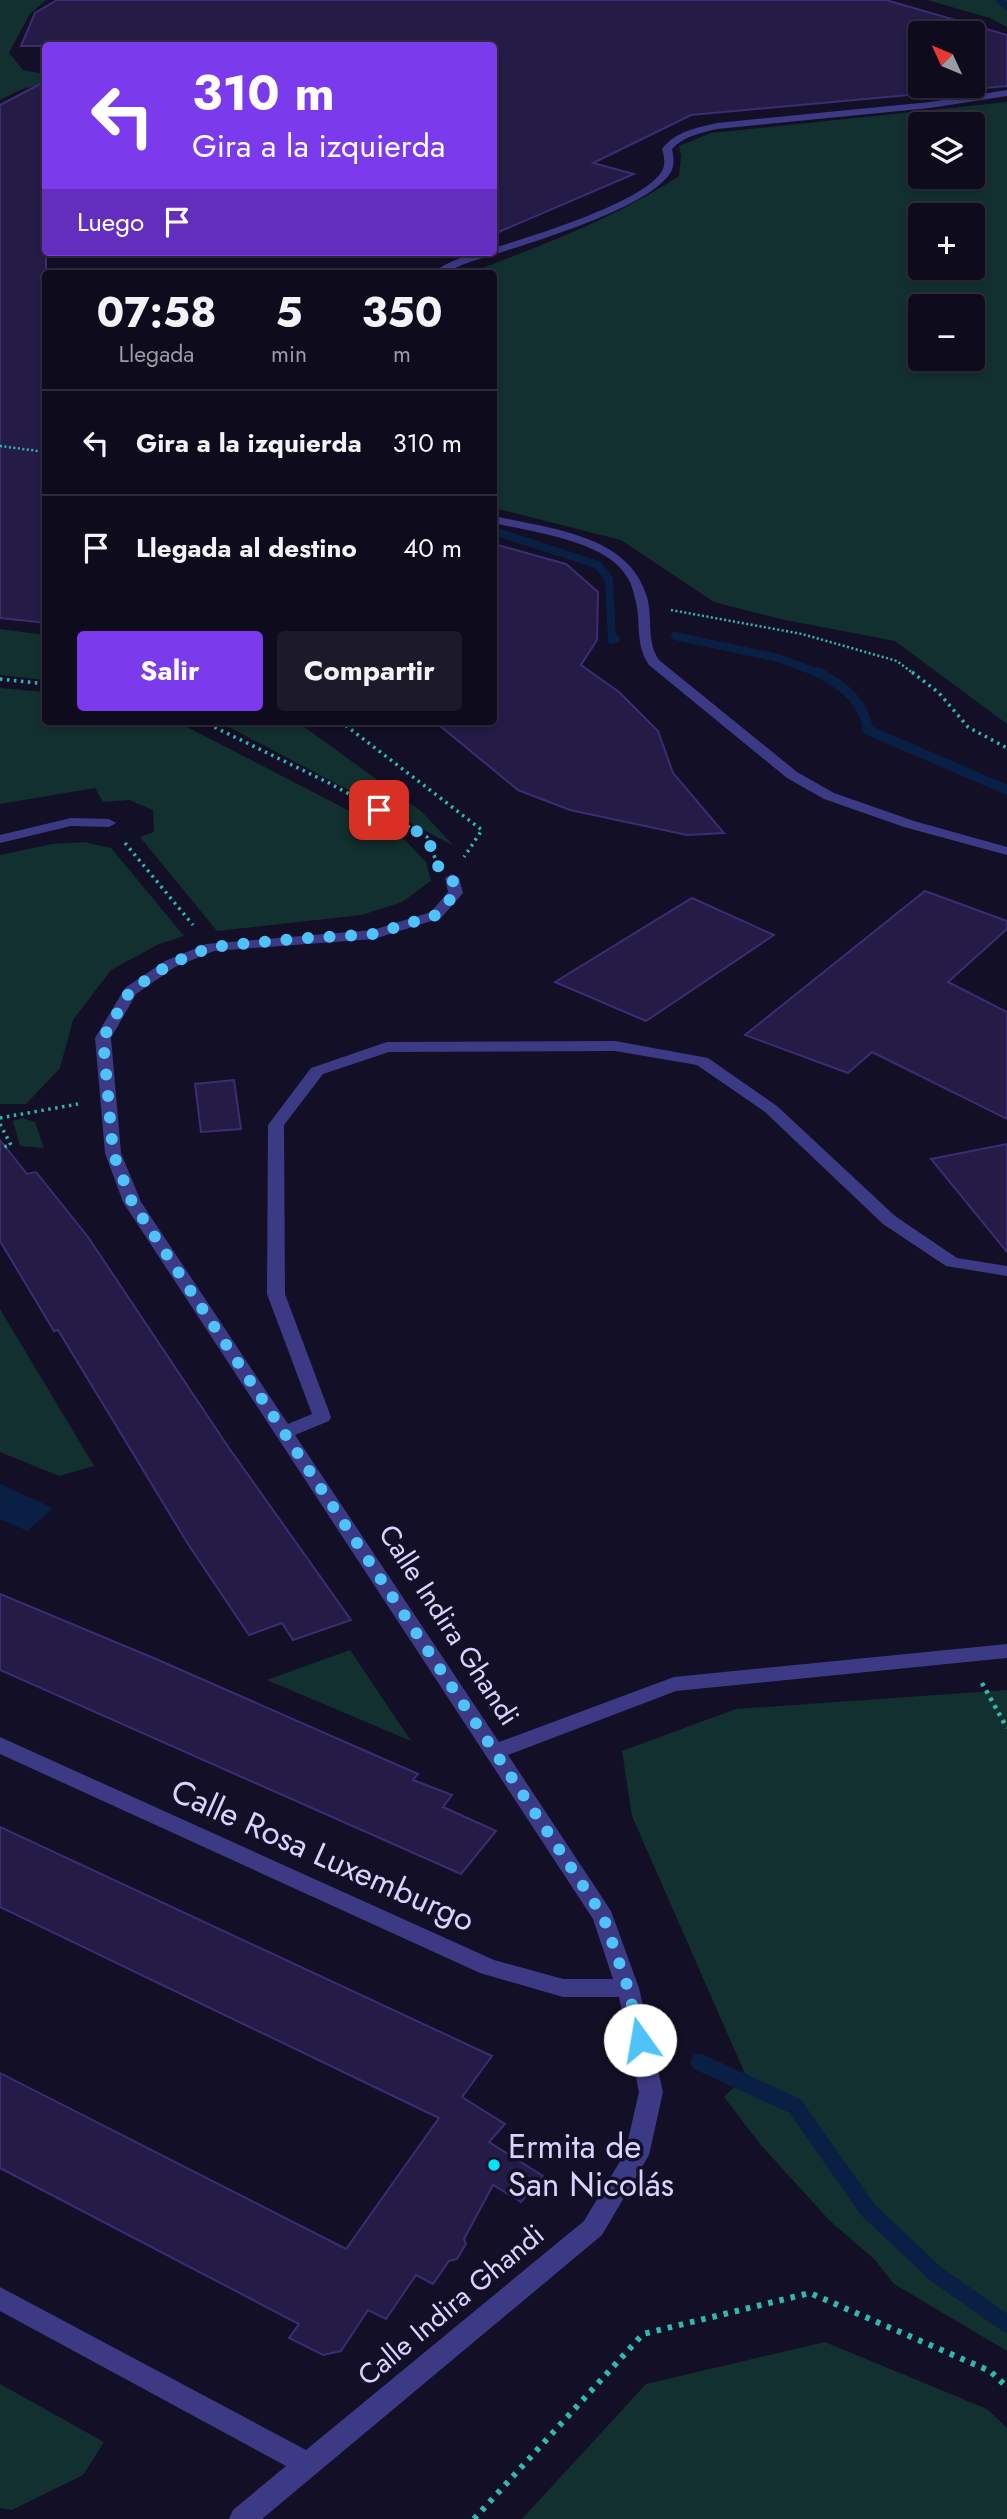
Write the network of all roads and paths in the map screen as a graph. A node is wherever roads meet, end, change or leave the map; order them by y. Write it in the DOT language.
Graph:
graph roads {
  1 [pos="1007,93"];
  2 [pos="497,250"];
  3 [pos="479,256"];
  4 [pos="444,270"];
  5 [pos="0,446"];
  6 [pos="42,451"];
  7 [pos="497,521"];
  8 [pos="642,605"];
  9 [pos="0,679"];
  10 [pos="42,684"];
  11 [pos="210,725"];
  12 [pos="345,725"];
  13 [pos="1007,748"];
  14 [pos="108,823"];
  15 [pos="0,839"];
  16 [pos="1007,851"];
  17 [pos="452,878"];
  18 [pos="211,947"];
  19 [pos="107,1098"];
  20 [pos="0,1121"];
  21 [pos="0,1147"];
  22 [pos="1007,1271"];
  23 [pos="284,1433"];
  24 [pos="1007,1651"];
  25 [pos="966,1654"];
  26 [pos="1007,1728"];
  27 [pos="0,1745"];
  28 [pos="494,1752"];
  29 [pos="628,1988"];
  30 [pos="0,2298"];
  31 [pos="1007,2387"];
  32 [pos="308,2464"];
  33 [pos="242,2519"];
  34 [pos="474,2519"];
  1 -- 2 [label="street"];
  3 -- 4 [label="street"];
  5 -- 6 [label="path"];
  7 -- 8 [label="street"];
  8 -- 13 [label="path"];
  8 -- 16 [label="street"];
  9 -- 10 [label="path"];
  11 -- 17 [label="path"];
  12 -- 17 [label="path"];
  14 -- 15 [label="street"];
  14 -- 18 [label="path"];
  17 -- 18 [label="street, Calle Indira Ghandi"];
  18 -- 19 [label="street, Calle Indira Ghandi"];
  19 -- 20 [label="path"];
  19 -- 23 [label="street, Calle Indira Ghandi"];
  20 -- 21 [label="path"];
  22 -- 23 [label="street"];
  23 -- 28 [label="street, Calle Indira Ghandi"];
  24 -- 25 [label="street"];
  25 -- 26 [label="path"];
  25 -- 28 [label="street"];
  27 -- 29 [label="street, Calle Rosa Luxemburgo"];
  28 -- 29 [label="street, Calle Indira Ghandi"];
  29 -- 32 [label="street, Calle Indira Ghandi"];
  30 -- 32 [label="street"];
  31 -- 34 [label="path"];
  32 -- 33 [label="street, Calle Indira Ghandi"];
}
